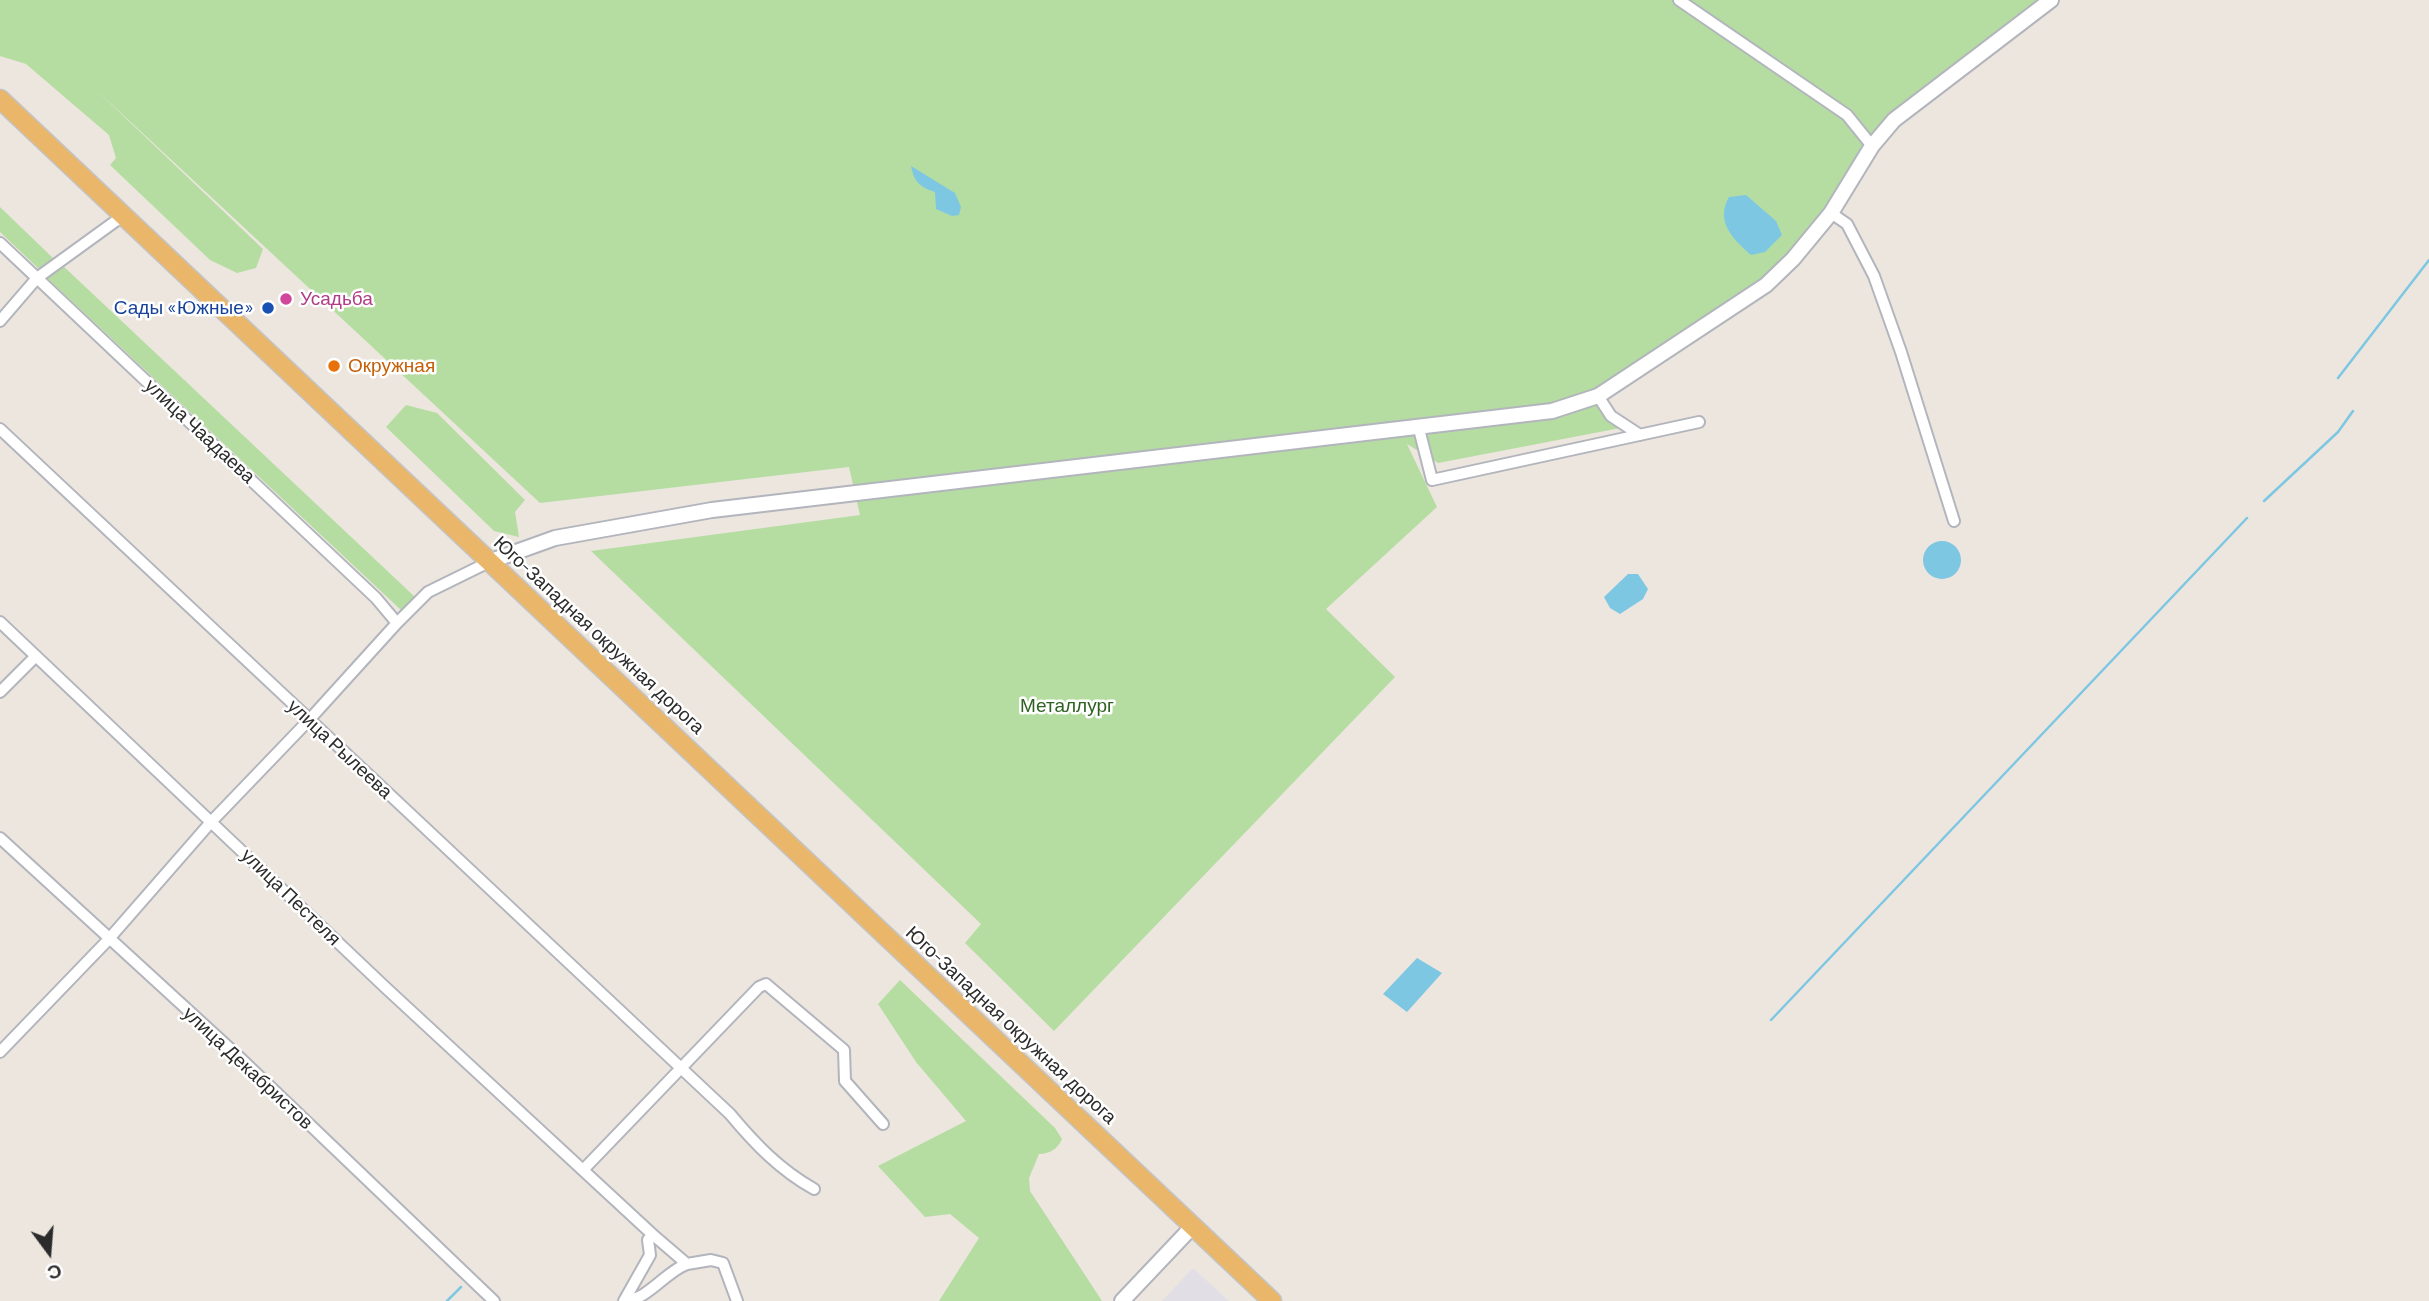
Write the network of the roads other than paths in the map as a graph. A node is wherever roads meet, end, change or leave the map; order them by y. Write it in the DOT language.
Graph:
graph roads {
  1 [pos="1679,0"];
  2 [pos="2051,0"];
  3 [pos="0,99"];
  4 [pos="1872,146"];
  5 [pos="1831,213"];
  6 [pos="124,215"];
  7 [pos="0,243"];
  8 [pos="37,278"];
  9 [pos="0,321"];
  10 [pos="1598,396"];
  11 [pos="1699,422"];
  12 [pos="1418,425"];
  13 [pos="0,429"];
  14 [pos="1640,435"];
  15 [pos="1954,521"];
  16 [pos="491,561"];
  17 [pos="0,622"];
  18 [pos="397,623"];
  19 [pos="36,656"];
  20 [pos="0,692"];
  21 [pos="309,720"];
  22 [pos="211,822"];
  23 [pos="0,838"];
  24 [pos="108,940"];
  25 [pos="0,1052"];
  26 [pos="680,1070"];
  27 [pos="883,1124"];
  28 [pos="583,1170"];
  29 [pos="814,1189"];
  30 [pos="1193,1226"];
  31 [pos="652,1234"];
  32 [pos="687,1265"];
  33 [pos="494,1301"];
  34 [pos="624,1301"];
  35 [pos="737,1301"];
  36 [pos="1122,1301"];
  37 [pos="1272,1301"];
  1 -- 4 [label="street"];
  2 -- 4 [label="street"];
  3 -- 6 [label="highway, Юго-Западная окружная дорога"];
  4 -- 5 [label="street"];
  5 -- 10 [label="street"];
  5 -- 15 [label="street"];
  6 -- 8 [label="street"];
  6 -- 16 [label="highway, Юго-Западная окружная дорога"];
  7 -- 8 [label="street, улица Чаадаева"];
  8 -- 9 [label="street"];
  8 -- 18 [label="street, улица Чаадаева"];
  10 -- 12 [label="street"];
  10 -- 14 [label="street"];
  11 -- 14 [label="street"];
  12 -- 14 [label="street"];
  12 -- 16 [label="street"];
  13 -- 21 [label="street, улица Рылеева"];
  16 -- 18 [label="street"];
  16 -- 30 [label="highway, Юго-Западная окружная дорога"];
  17 -- 19 [label="street, улица Пестеля"];
  18 -- 21 [label="street"];
  19 -- 20 [label="street"];
  19 -- 22 [label="street, улица Пестеля"];
  21 -- 22 [label="street"];
  21 -- 26 [label="street, улица Рылеева"];
  22 -- 24 [label="street"];
  22 -- 28 [label="street, улица Пестеля"];
  23 -- 24 [label="street, улица Декабристов"];
  24 -- 25 [label="street"];
  24 -- 33 [label="street, улица Декабристов"];
  26 -- 27 [label="street"];
  26 -- 28 [label="street"];
  26 -- 29 [label="street, улица Рылеева"];
  28 -- 31 [label="street, улица Пестеля"];
  30 -- 36 [label="street"];
  30 -- 37 [label="highway"];
  31 -- 32 [label="street, улица Пестеля"];
  31 -- 34 [label="street"];
  32 -- 34 [label="street"];
  32 -- 35 [label="street"];
}
